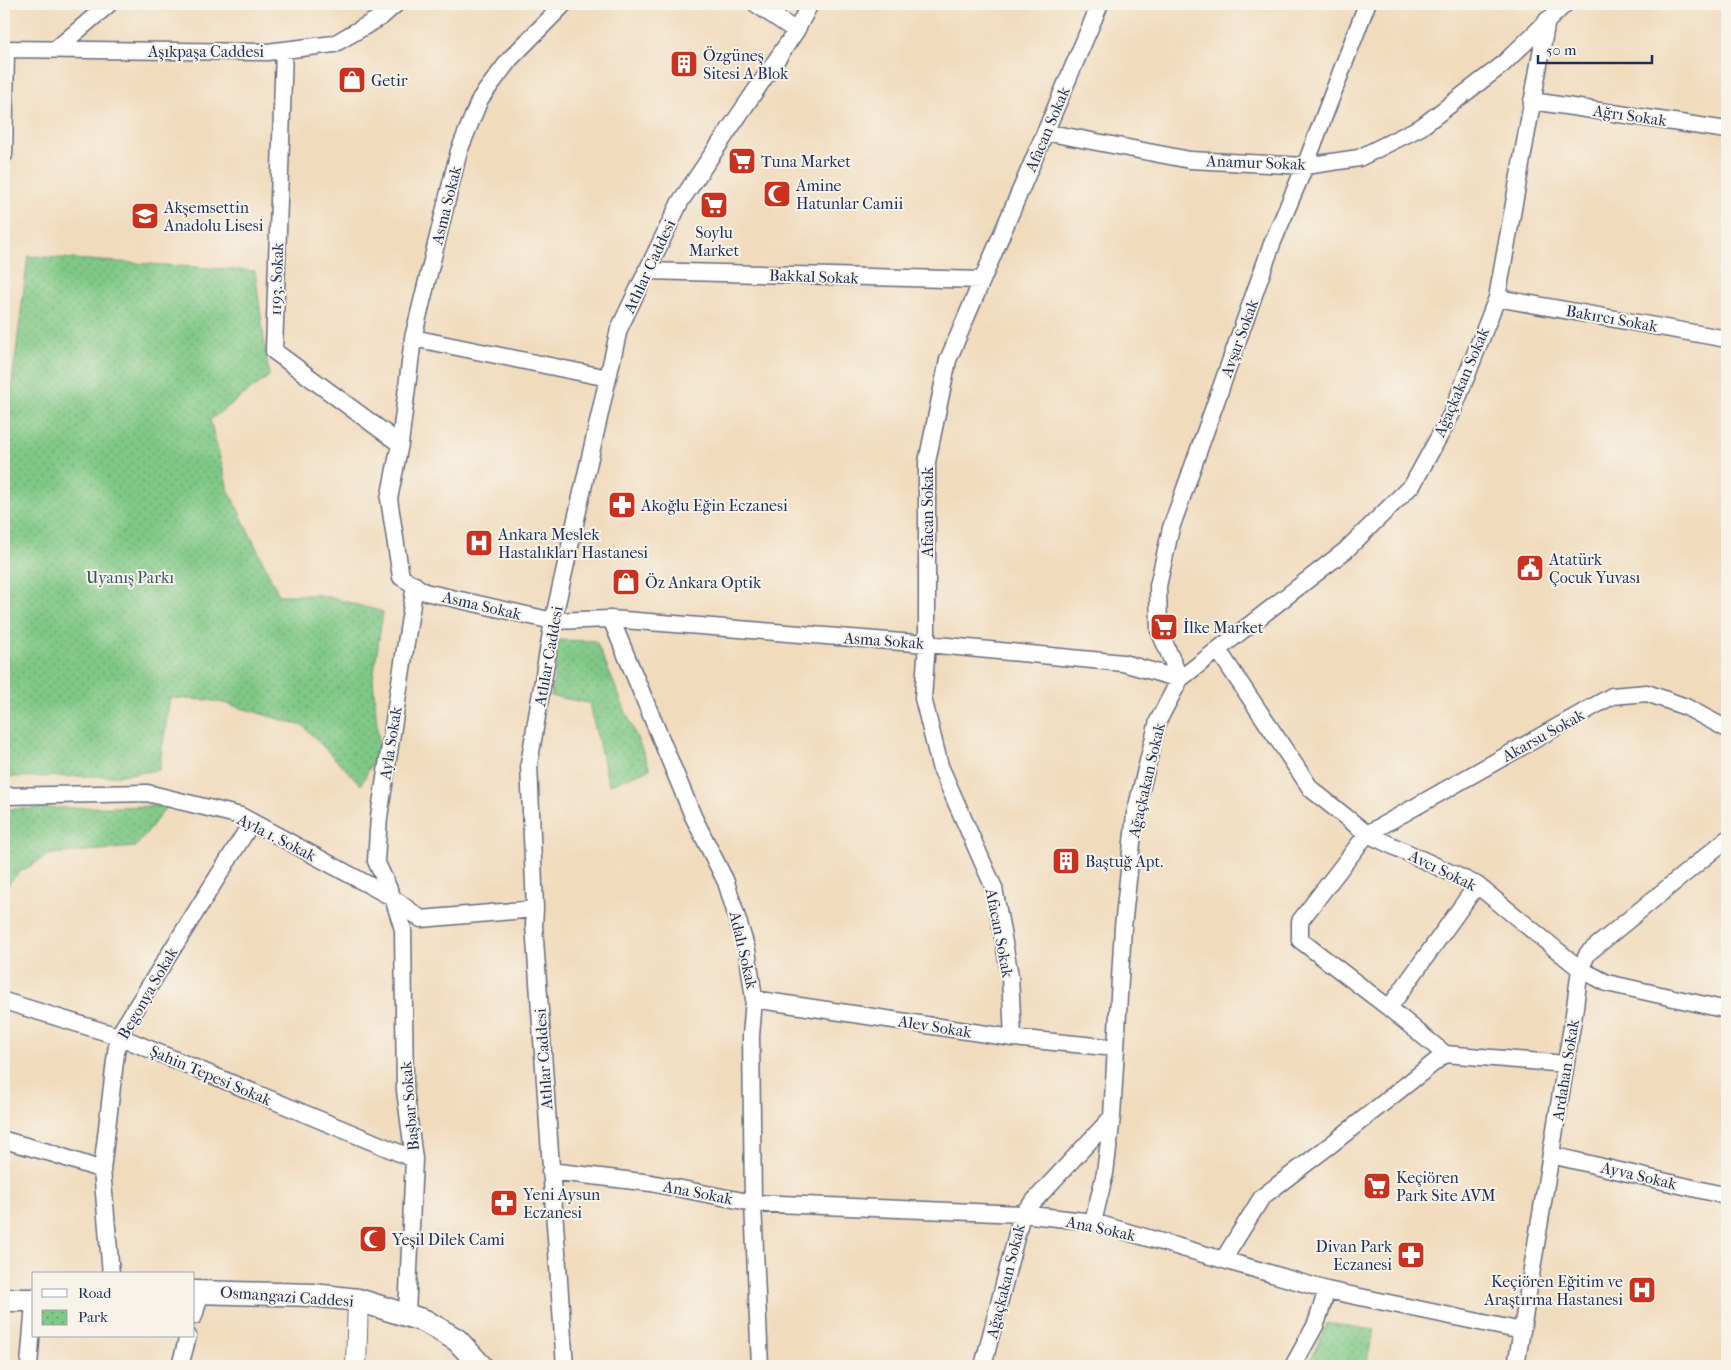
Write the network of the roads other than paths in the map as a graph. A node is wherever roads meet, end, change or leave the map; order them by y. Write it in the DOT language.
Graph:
graph roads {
  1 [pos="109,4"];
  2 [pos="396,4"];
  3 [pos="564,4"];
  4 [pos="756,4"];
  5 [pos="810,4"];
  6 [pos="1100,4"];
  7 [pos="1367,4"];
  8 [pos="1565,4"];
  9 [pos="1547,20"];
  10 [pos="796,31"];
  11 [pos="5,49"];
  12 [pos="55,50"];
  13 [pos="284,50"];
  14 [pos="1532,101"];
  15 [pos="1727,130"];
  16 [pos="1045,132"];
  17 [pos="4,155"];
  18 [pos="1305,166"];
  19 [pos="646,271"];
  20 [pos="982,280"];
  21 [pos="1497,298"];
  22 [pos="413,338"];
  23 [pos="1727,338"];
  24 [pos="608,378"];
  25 [pos="400,444"];
  26 [pos="415,585"];
  27 [pos="611,619"];
  28 [pos="553,621"];
  29 [pos="927,644"];
  30 [pos="1218,650"];
  31 [pos="1180,679"];
  32 [pos="1727,729"];
  33 [pos="4,796"];
  34 [pos="252,822"];
  35 [pos="1367,834"];
  36 [pos="1727,839"];
  37 [pos="1477,885"];
  38 [pos="393,898"];
  39 [pos="535,909"];
  40 [pos="1580,969"];
  41 [pos="754,999"];
  42 [pos="4,1001"];
  43 [pos="1390,1008"];
  44 [pos="1727,1010"];
  45 [pos="118,1036"];
  46 [pos="1013,1038"];
  47 [pos="1116,1048"];
  48 [pos="1445,1054"];
  49 [pos="1566,1064"];
  50 [pos="1112,1117"];
  51 [pos="4,1140"];
  52 [pos="1551,1154"];
  53 [pos="414,1159"];
  54 [pos="102,1170"];
  55 [pos="550,1170"];
  56 [pos="1727,1196"];
  57 [pos="753,1203"];
  58 [pos="1022,1214"];
  59 [pos="1093,1222"];
  60 [pos="1223,1260"];
  61 [pos="111,1272"];
  62 [pos="1327,1290"];
  63 [pos="197,1291"];
  64 [pos="4,1300"];
  65 [pos="358,1300"];
  66 [pos="32,1301"];
  67 [pos="195,1308"];
  68 [pos="407,1314"];
  69 [pos="32,1327"];
  70 [pos="1522,1331"];
  71 [pos="187,1338"];
  72 [pos="29,1366"];
  73 [pos="180,1366"];
  74 [pos="356,1366"];
  75 [pos="481,1366"];
  76 [pos="565,1366"];
  77 [pos="760,1366"];
  78 [pos="983,1366"];
  79 [pos="1293,1366"];
  80 [pos="1516,1366"];
  1 -- 12 [label="street"];
  2 -- 13 [label="street, Aşıkpaşa Caddesi"];
  3 -- 22 [label="street, Asma Sokak"];
  4 -- 10 [label="street"];
  5 -- 10 [label="street, Atlılar Caddesi"];
  6 -- 16 [label="street, Afacan Sokak"];
  7 -- 18 [label="street, Avşar Sokak"];
  8 -- 9 [label="street, Anamur Sokak"];
  9 -- 14 [label="street, Ağaçkakan Sokak"];
  9 -- 18 [label="street, Anamur Sokak"];
  10 -- 19 [label="street, Atlılar Caddesi"];
  11 -- 12 [label="street, Aşıkpaşa Caddesi"];
  11 -- 17 [label="street"];
  12 -- 13 [label="street, Aşıkpaşa Caddesi"];
  13 -- 25 [label="street, 1193. Sokak"];
  14 -- 15 [label="street, Ağrı Sokak"];
  14 -- 21 [label="street, Ağaçkakan Sokak"];
  16 -- 18 [label="street, Anamur Sokak"];
  16 -- 20 [label="street, Afacan Sokak"];
  18 -- 31 [label="street, Avşar Sokak"];
  19 -- 20 [label="street, Bakkal Sokak"];
  19 -- 24 [label="street, Atlılar Caddesi"];
  20 -- 29 [label="street, Afacan Sokak"];
  21 -- 23 [label="street, Bakırcı Sokak"];
  21 -- 30 [label="street, Ağaçkakan Sokak"];
  22 -- 24 [label="street"];
  22 -- 25 [label="street, Asma Sokak"];
  24 -- 28 [label="street, Atlılar Caddesi"];
  25 -- 26 [label="street, Asma Sokak"];
  26 -- 28 [label="street, Asma Sokak"];
  26 -- 38 [label="street, Ayla Sokak"];
  27 -- 28 [label="street, Asma Sokak"];
  27 -- 29 [label="street, Asma Sokak"];
  27 -- 41 [label="street, Adalı Sokak"];
  28 -- 39 [label="street, Atlılar Caddesi"];
  29 -- 31 [label="street, Asma Sokak"];
  29 -- 46 [label="street, Afacan Sokak"];
  30 -- 31 [label="street, Ağaçkakan Sokak"];
  30 -- 35 [label="street, Avcı Sokak"];
  31 -- 47 [label="street, Ağaçkakan Sokak"];
  32 -- 35 [label="street, Akarsu Sokak"];
  33 -- 34 [label="street, Ayla 1. Sokak"];
  34 -- 38 [label="street, Ayla 1. Sokak"];
  34 -- 45 [label="street, Begonya Sokak"];
  35 -- 37 [label="street, Avcı Sokak"];
  35 -- 43 [label="street"];
  36 -- 40 [label="street, Ardahan Sokak"];
  37 -- 40 [label="street, Avcı Sokak"];
  37 -- 43 [label="street"];
  38 -- 39 [label="street, Ayla 1. Sokak"];
  38 -- 53 [label="street, Başbar Sokak"];
  39 -- 55 [label="street, Atlılar Caddesi"];
  40 -- 44 [label="street, Avcı Sokak"];
  40 -- 49 [label="street, Ardahan Sokak"];
  41 -- 46 [label="street, Alev Sokak"];
  41 -- 57 [label="street, Adalı Sokak"];
  42 -- 45 [label="street, Şahin Tepesi Sokak"];
  43 -- 48 [label="street"];
  45 -- 53 [label="street, Şahin Tepesi Sokak"];
  45 -- 54 [label="street, Begonya Sokak"];
  46 -- 47 [label="street, Alev Sokak"];
  47 -- 50 [label="street, Ağaçkakan Sokak"];
  48 -- 49 [label="street"];
  48 -- 60 [label="street"];
  49 -- 52 [label="street, Ardahan Sokak"];
  50 -- 58 [label="street, Ağaçkakan Sokak"];
  50 -- 59 [label="street"];
  51 -- 54 [label="street"];
  52 -- 56 [label="street, Ayva Sokak"];
  52 -- 70 [label="street, Ardahan Sokak"];
  53 -- 68 [label="street, Başbar Sokak"];
  54 -- 61 [label="street, Begonya Sokak"];
  55 -- 57 [label="street, Ana Sokak"];
  55 -- 76 [label="street, Atlılar Caddesi"];
  57 -- 58 [label="street, Ana Sokak"];
  57 -- 77 [label="street, Adalı Sokak"];
  58 -- 59 [label="street, Ana Sokak"];
  58 -- 78 [label="street, Ağaçkakan Sokak"];
  59 -- 60 [label="street, Ana Sokak"];
  60 -- 62 [label="street, Ana Sokak"];
  62 -- 70 [label="street, Ana Sokak"];
  62 -- 79 [label="street"];
  63 -- 65 [label="main road, Osmangazi Caddesi"];
  63 -- 67 [label="street"];
  64 -- 66 [label="main road"];
  65 -- 68 [label="main road, Osmangazi Caddesi"];
  65 -- 74 [label="street"];
  68 -- 75 [label="main road, Osmangazi Caddesi"];
  69 -- 72 [label="street"];
  70 -- 80 [label="street, Ardahan Sokak"];
  71 -- 73 [label="street"];
}
